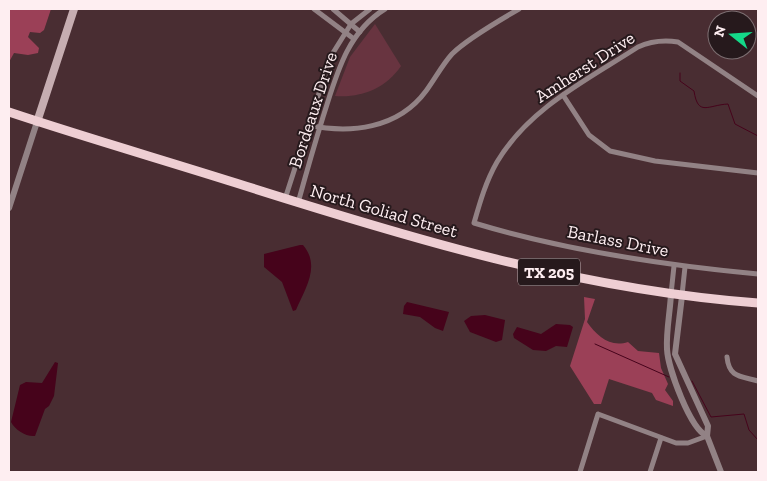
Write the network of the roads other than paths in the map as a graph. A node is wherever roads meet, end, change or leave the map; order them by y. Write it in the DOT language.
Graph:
graph roads {
  1 [pos="74,9"];
  2 [pos="314,9"];
  3 [pos="333,9"];
  4 [pos="370,9"];
  5 [pos="385,9"];
  6 [pos="519,9"];
  7 [pos="510,11"];
  8 [pos="351,24"];
  9 [pos="344,32"];
  10 [pos="360,32"];
  11 [pos="354,39"];
  12 [pos="563,95"];
  13 [pos="758,96"];
  14 [pos="9,112"];
  15 [pos="37,122"];
  16 [pos="308,125"];
  17 [pos="320,128"];
  18 [pos="758,172"];
  19 [pos="285,199"];
  20 [pos="298,203"];
  21 [pos="9,208"];
  22 [pos="474,223"];
  23 [pos="674,266"];
  24 [pos="685,267"];
  25 [pos="758,274"];
  26 [pos="671,294"];
  27 [pos="682,296"];
  28 [pos="758,303"];
  29 [pos="667,341"];
  30 [pos="675,341"];
  31 [pos="727,357"];
  32 [pos="758,381"];
  33 [pos="706,436"];
  34 [pos="660,438"];
  35 [pos="580,472"];
  36 [pos="650,472"];
  37 [pos="721,472"];
  1 -- 15 [label="main road"];
  2 -- 9 [label="street"];
  3 -- 8 [label="street"];
  4 -- 8 [label="street, Bordeaux Drive"];
  5 -- 10 [label="street, Bordeaux Drive"];
  6 -- 7 [label="street"];
  7 -- 17 [label="street"];
  8 -- 9 [label="street, Bordeaux Drive"];
  8 -- 10 [label="street"];
  9 -- 11 [label="street"];
  9 -- 16 [label="street, Bordeaux Drive"];
  10 -- 11 [label="street, Bordeaux Drive"];
  11 -- 17 [label="street, Bordeaux Drive"];
  12 -- 13 [label="street, Amherst Drive"];
  12 -- 18 [label="street"];
  12 -- 22 [label="street, Amherst Drive"];
  14 -- 15 [label="main road, North Goliad Street / TX 205"];
  15 -- 19 [label="main road, North Goliad Street / TX 205"];
  15 -- 21 [label="street"];
  16 -- 17 [label="street"];
  16 -- 19 [label="street, Bordeaux Drive"];
  17 -- 20 [label="street, Bordeaux Drive"];
  19 -- 20 [label="main road, North Goliad Street / TX 205"];
  20 -- 26 [label="main road, North Goliad Street / TX 205"];
  22 -- 23 [label="street, Barlass Drive"];
  23 -- 24 [label="street, Barlass Drive"];
  23 -- 26 [label="street"];
  24 -- 25 [label="street, Barlass Drive"];
  24 -- 27 [label="street"];
  26 -- 27 [label="main road, North Goliad Street / TX 205"];
  26 -- 29 [label="street"];
  27 -- 28 [label="main road, North Goliad Street / TX 205"];
  27 -- 30 [label="street"];
  29 -- 30 [label="street"];
  29 -- 33 [label="street"];
  30 -- 33 [label="street"];
  31 -- 32 [label="street"];
  33 -- 34 [label="street"];
  33 -- 37 [label="street"];
  34 -- 35 [label="street"];
  34 -- 36 [label="street"];
}
